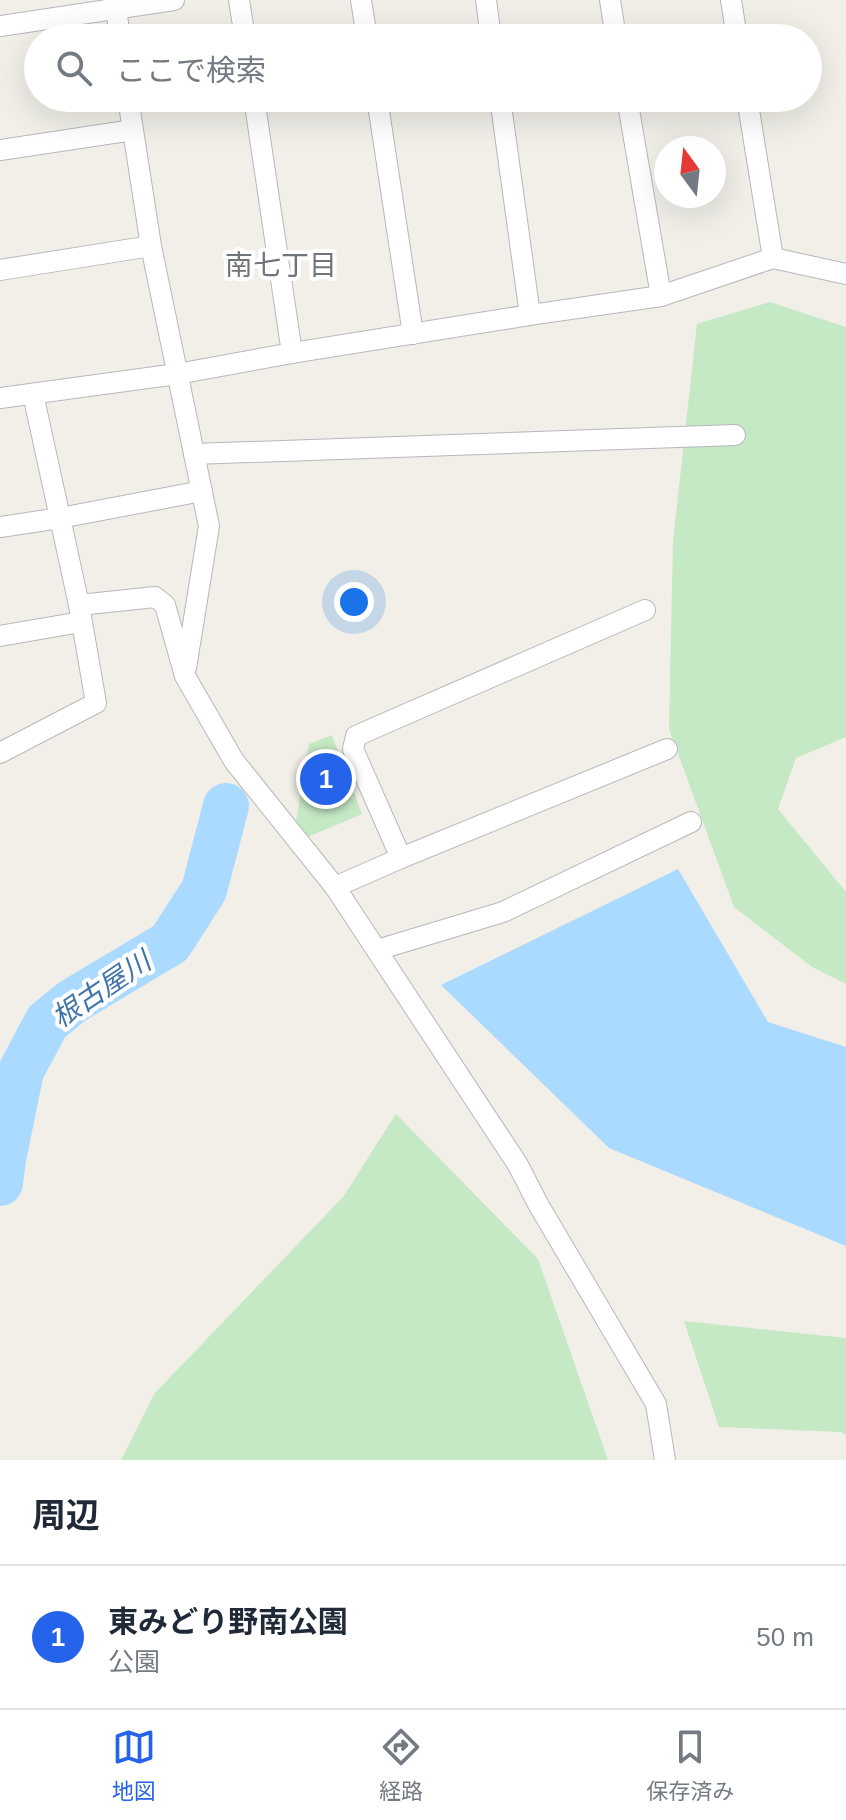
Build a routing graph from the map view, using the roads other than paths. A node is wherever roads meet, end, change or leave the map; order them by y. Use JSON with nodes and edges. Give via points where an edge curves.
{"nodes":[{"id":1,"x":174,"y":0,"type":"edge"},
{"id":2,"x":239,"y":0,"type":"edge"},
{"id":3,"x":361,"y":0,"type":"edge"},
{"id":4,"x":486,"y":0,"type":"edge"},
{"id":5,"x":610,"y":0,"type":"edge"},
{"id":6,"x":731,"y":0,"type":"edge"},
{"id":7,"x":116,"y":4,"type":"edge"},
{"id":8,"x":118,"y":24,"type":"edge"},
{"id":9,"x":243,"y":24,"type":"edge"},
{"id":10,"x":365,"y":24,"type":"edge"},
{"id":11,"x":489,"y":24,"type":"edge"},
{"id":12,"x":614,"y":24,"type":"edge"},
{"id":13,"x":735,"y":24,"type":"edge"},
{"id":14,"x":0,"y":26,"type":"edge"},
{"id":15,"x":130,"y":112,"type":"edge"},
{"id":16,"x":256,"y":112,"type":"edge"},
{"id":17,"x":379,"y":112,"type":"edge"},
{"id":18,"x":502,"y":112,"type":"edge"},
{"id":19,"x":629,"y":112,"type":"edge"},
{"id":20,"x":749,"y":112,"type":"edge"},
{"id":21,"x":133,"y":130,"type":"junction"},
{"id":22,"x":0,"y":150,"type":"edge"},
{"id":23,"x":151,"y":246,"type":"junction"},
{"id":24,"x":773,"y":258,"type":"junction"},
{"id":25,"x":0,"y":270,"type":"edge"},
{"id":26,"x":846,"y":274,"type":"edge"},
{"id":27,"x":661,"y":296,"type":"junction"},
{"id":28,"x":530,"y":315,"type":"junction"},
{"id":29,"x":413,"y":334,"type":"junction"},
{"id":30,"x":292,"y":353,"type":"junction"},
{"id":31,"x":177,"y":374,"type":"junction"},
{"id":32,"x":33,"y":394,"type":"junction"},
{"id":33,"x":0,"y":398,"type":"edge"},
{"id":34,"x":735,"y":435,"type":"dead end"},
{"id":35,"x":194,"y":454,"type":"junction"},
{"id":36,"x":202,"y":491,"type":"junction"},
{"id":37,"x":60,"y":518,"type":"junction"},
{"id":38,"x":0,"y":527,"type":"edge"},
{"id":39,"x":645,"y":610,"type":"dead end"},
{"id":40,"x":80,"y":614,"type":"junction"},
{"id":41,"x":0,"y":636,"type":"edge"},
{"id":42,"x":185,"y":676,"type":"junction"},
{"id":43,"x":667,"y":749,"type":"dead end"},
{"id":44,"x":0,"y":753,"type":"edge"},
{"id":45,"x":691,"y":822,"type":"dead end"},
{"id":46,"x":401,"y":858,"type":"junction"},
{"id":47,"x":335,"y":887,"type":"junction"},
{"id":48,"x":377,"y":950,"type":"junction"},
{"id":49,"x":665,"y":1460,"type":"edge"}],
"edges":[{"from":1,"to":7,"type":"street"},
{"from":2,"to":9,"type":"street"},
{"from":3,"to":10,"type":"street"},
{"from":4,"to":11,"type":"street"},
{"from":5,"to":12,"type":"street"},
{"from":6,"to":13,"type":"street"},
{"from":7,"to":8,"type":"street"},
{"from":7,"to":14,"type":"street"},
{"from":15,"to":21,"type":"street"},
{"from":16,"to":30,"type":"street"},
{"from":17,"to":29,"type":"street"},
{"from":18,"to":28,"type":"street"},
{"from":19,"to":27,"type":"street"},
{"from":20,"to":24,"type":"street"},
{"from":21,"to":22,"type":"street"},
{"from":21,"to":23,"type":"street"},
{"from":23,"to":25,"type":"street"},
{"from":23,"to":31,"type":"street"},
{"from":24,"to":26,"type":"street"},
{"from":24,"to":27,"type":"street"},
{"from":27,"to":28,"type":"street"},
{"from":28,"to":29,"type":"street"},
{"from":29,"to":30,"type":"street"},
{"from":30,"to":31,"type":"street"},
{"from":31,"to":32,"type":"street"},
{"from":31,"to":35,"type":"street"},
{"from":32,"to":33,"type":"street"},
{"from":32,"to":37,"type":"street"},
{"from":34,"to":35,"type":"street"},
{"from":35,"to":36,"type":"street"},
{"from":36,"to":37,"type":"street"},
{"from":36,"to":42,"type":"street","via":[[209,526]]},
{"from":37,"to":38,"type":"street"},
{"from":37,"to":40,"type":"street"},
{"from":39,"to":46,"type":"street","via":[[356,736],[353,749]]},
{"from":40,"to":41,"type":"street"},
{"from":40,"to":42,"type":"street","via":[[155,597],[165,605]]},
{"from":40,"to":44,"type":"street","via":[[96,703]]},
{"from":42,"to":47,"type":"street","via":[[234,761]]},
{"from":43,"to":46,"type":"street"},
{"from":45,"to":48,"type":"street","via":[[503,912]]},
{"from":46,"to":47,"type":"street"},
{"from":47,"to":48,"type":"street"},
{"from":48,"to":49,"type":"street","via":[[518,1165],[656,1404]]}]}
